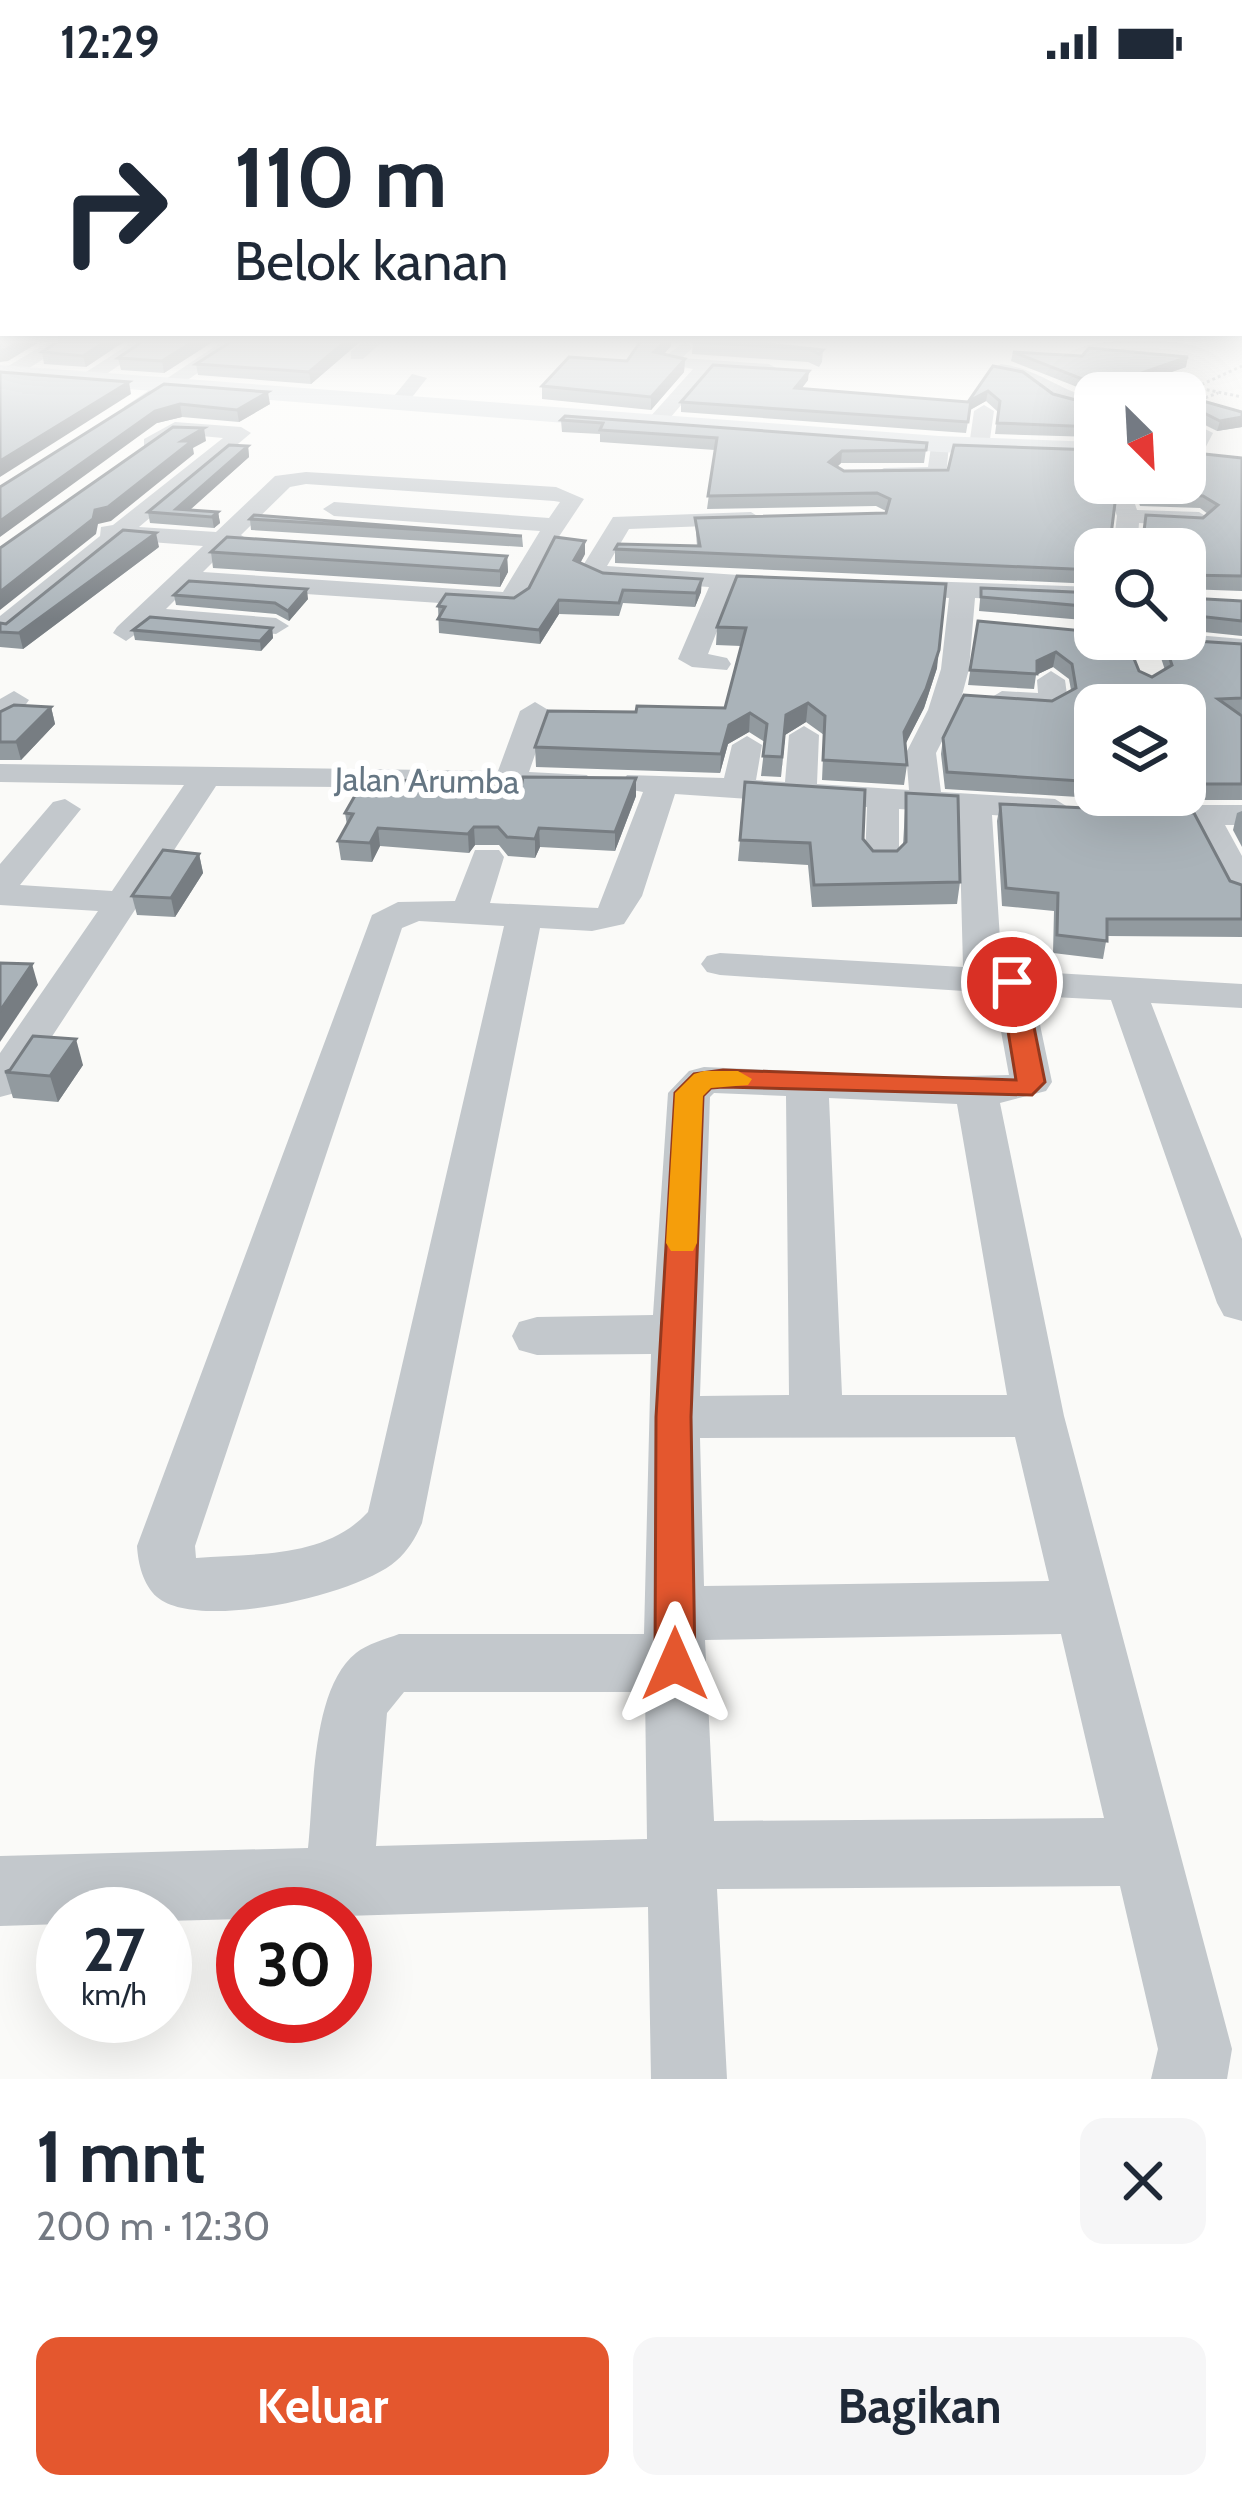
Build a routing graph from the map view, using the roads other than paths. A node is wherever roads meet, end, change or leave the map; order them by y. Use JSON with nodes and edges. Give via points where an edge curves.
{"nodes":[{"id":1,"x":163,"y":434,"type":"edge"},
{"id":2,"x":240,"y":434,"type":"edge"},
{"id":3,"x":818,"y":434,"type":"edge"},
{"id":4,"x":981,"y":434,"type":"edge"},
{"id":5,"x":939,"y":444,"type":"junction"},
{"id":6,"x":980,"y":446,"type":"junction"},
{"id":7,"x":1074,"y":449,"type":"edge"},
{"id":8,"x":1206,"y":456,"type":"edge"},
{"id":9,"x":130,"y":458,"type":"edge"},
{"id":10,"x":1226,"y":458,"type":"edge"},
{"id":11,"x":861,"y":473,"type":"edge"},
{"id":12,"x":1124,"y":504,"type":"edge"},
{"id":13,"x":282,"y":505,"type":"junction"},
{"id":14,"x":1128,"y":516,"type":"junction"},
{"id":15,"x":777,"y":518,"type":"edge"},
{"id":16,"x":691,"y":520,"type":"junction"},
{"id":17,"x":1200,"y":520,"type":"edge"},
{"id":18,"x":554,"y":525,"type":"junction"},
{"id":19,"x":1127,"y":528,"type":"edge"},
{"id":20,"x":78,"y":530,"type":"edge"},
{"id":21,"x":121,"y":533,"type":"junction"},
{"id":22,"x":221,"y":539,"type":"junction"},
{"id":23,"x":269,"y":543,"type":"edge"},
{"id":24,"x":185,"y":578,"type":"junction"},
{"id":25,"x":683,"y":580,"type":"junction"},
{"id":26,"x":724,"y":581,"type":"junction"},
{"id":27,"x":806,"y":585,"type":"edge"},
{"id":28,"x":873,"y":587,"type":"edge"},
{"id":29,"x":963,"y":590,"type":"junction"},
{"id":30,"x":1074,"y":597,"type":"edge"},
{"id":31,"x":512,"y":600,"type":"junction"},
{"id":32,"x":148,"y":615,"type":"junction"},
{"id":33,"x":1206,"y":617,"type":"edge"},
{"id":34,"x":277,"y":626,"type":"edge"},
{"id":35,"x":496,"y":628,"type":"edge"},
{"id":36,"x":0,"y":629,"type":"edge"},
{"id":37,"x":126,"y":634,"type":"dead end"},
{"id":38,"x":1229,"y":646,"type":"edge"},
{"id":39,"x":717,"y":664,"type":"dead end"},
{"id":40,"x":1242,"y":670,"type":"edge"},
{"id":41,"x":1051,"y":680,"type":"dead end"},
{"id":42,"x":946,"y":697,"type":"junction"},
{"id":43,"x":535,"y":711,"type":"dead end"},
{"id":44,"x":804,"y":735,"type":"dead end"},
{"id":45,"x":747,"y":745,"type":"dead end"},
{"id":46,"x":208,"y":774,"type":"junction"},
{"id":47,"x":2,"y":776,"type":"edge"},
{"id":48,"x":510,"y":782,"type":"junction"},
{"id":49,"x":662,"y":784,"type":"junction"},
{"id":50,"x":738,"y":788,"type":"junction"},
{"id":51,"x":800,"y":792,"type":"junction"},
{"id":52,"x":883,"y":798,"type":"junction"},
{"id":53,"x":926,"y":800,"type":"junction"},
{"id":54,"x":975,"y":803,"type":"junction"},
{"id":55,"x":65,"y":808,"type":"dead end"},
{"id":56,"x":1242,"y":815,"type":"edge"},
{"id":57,"x":1204,"y":817,"type":"junction"},
{"id":58,"x":487,"y":857,"type":"dead end"},
{"id":59,"x":882,"y":861,"type":"edge"},
{"id":60,"x":1242,"y":888,"type":"edge"},
{"id":61,"x":0,"y":890,"type":"edge"},
{"id":62,"x":122,"y":902,"type":"junction"},
{"id":63,"x":470,"y":913,"type":"junction"},
{"id":64,"x":524,"y":916,"type":"junction"},
{"id":65,"x":720,"y":964,"type":"dead end"},
{"id":66,"x":998,"y":981,"type":"junction"},
{"id":67,"x":1126,"y":988,"type":"junction"},
{"id":68,"x":1242,"y":996,"type":"edge"},
{"id":69,"x":807,"y":1083,"type":"junction"},
{"id":70,"x":0,"y":1084,"type":"edge"},
{"id":71,"x":976,"y":1090,"type":"junction"},
{"id":72,"x":1242,"y":1303,"type":"edge"},
{"id":73,"x":677,"y":1334,"type":"junction"},
{"id":74,"x":537,"y":1336,"type":"dead end"},
{"id":75,"x":816,"y":1414,"type":"junction"},
{"id":76,"x":1037,"y":1416,"type":"junction"},
{"id":77,"x":673,"y":1417,"type":"junction"},
{"id":78,"x":1082,"y":1607,"type":"junction"},
{"id":79,"x":675,"y":1638,"type":"junction"},
{"id":80,"x":1143,"y":1852,"type":"junction"},
{"id":81,"x":683,"y":1863,"type":"junction"},
{"id":82,"x":339,"y":1882,"type":"junction"},
{"id":83,"x":0,"y":1891,"type":"edge"},
{"id":84,"x":689,"y":2079,"type":"edge"},
{"id":85,"x":1189,"y":2079,"type":"edge"}],
"edges":[{"from":1,"to":9,"type":"street"},
{"from":2,"to":21,"type":"street"},
{"from":3,"to":5,"type":"main road"},
{"from":4,"to":6,"type":"street"},
{"from":5,"to":6,"type":"main road"},
{"from":5,"to":11,"type":"street","via":[[938,473]]},
{"from":6,"to":7,"type":"main road"},
{"from":8,"to":10,"type":"main road"},
{"from":12,"to":14,"type":"street"},
{"from":13,"to":18,"type":"street"},
{"from":13,"to":18,"type":"street","via":[[277,484],[306,478],[573,499]]},
{"from":13,"to":22,"type":"street"},
{"from":14,"to":17,"type":"street"},
{"from":14,"to":19,"type":"street"},
{"from":15,"to":16,"type":"street"},
{"from":16,"to":25,"type":"street"},
{"from":16,"to":25,"type":"street","via":[[619,523],[591,572],[634,589]]},
{"from":18,"to":31,"type":"street","via":[[518,561]]},
{"from":20,"to":21,"type":"street"},
{"from":21,"to":22,"type":"street"},
{"from":21,"to":36,"type":"street"},
{"from":22,"to":23,"type":"street"},
{"from":22,"to":24,"type":"street"},
{"from":24,"to":31,"type":"street"},
{"from":24,"to":32,"type":"street"},
{"from":25,"to":26,"type":"street"},
{"from":26,"to":27,"type":"street"},
{"from":26,"to":39,"type":"street","via":[[692,659]]},
{"from":28,"to":29,"type":"street"},
{"from":29,"to":30,"type":"street"},
{"from":29,"to":42,"type":"street","via":[[970,623]]},
{"from":31,"to":35,"type":"street"},
{"from":32,"to":34,"type":"street"},
{"from":32,"to":37,"type":"street"},
{"from":33,"to":38,"type":"street"},
{"from":38,"to":40,"type":"street"},
{"from":41,"to":42,"type":"street","via":[[1051,703]]},
{"from":42,"to":53,"type":"street","via":[[921,753]]},
{"from":43,"to":48,"type":"street"},
{"from":44,"to":51,"type":"street"},
{"from":45,"to":50,"type":"street"},
{"from":46,"to":47,"type":"street","name":"Jalan Arumba"},
{"from":46,"to":48,"type":"street","name":"Jalan Arumba"},
{"from":46,"to":62,"type":"street"},
{"from":48,"to":49,"type":"street","name":"Jalan Arumba"},
{"from":49,"to":50,"type":"street","name":"Jalan Arumba"},
{"from":49,"to":64,"type":"street","via":[[618,911],[592,920]]},
{"from":50,"to":51,"type":"street","name":"Jalan Arumba"},
{"from":51,"to":52,"type":"street","name":"Jalan Arumba"},
{"from":52,"to":53,"type":"street","name":"Jalan Arumba"},
{"from":52,"to":59,"type":"street"},
{"from":53,"to":54,"type":"street","name":"Jalan Arumba"},
{"from":54,"to":57,"type":"street","name":"Jalan Arumba"},
{"from":54,"to":66,"type":"street"},
{"from":55,"to":61,"type":"street"},
{"from":56,"to":57,"type":"street","name":"Jalan Arumba"},
{"from":57,"to":60,"type":"street"},
{"from":58,"to":63,"type":"street"},
{"from":61,"to":62,"type":"street"},
{"from":62,"to":70,"type":"street"},
{"from":63,"to":64,"type":"street"},
{"from":63,"to":64,"type":"street","via":[[411,910],[385,923],[166,1546],[176,1580],[331,1568],[382,1541],[394,1522]]},
{"from":65,"to":66,"type":"street"},
{"from":66,"to":67,"type":"street"},
{"from":66,"to":71,"type":"street","via":[[1031,1082]]},
{"from":67,"to":68,"type":"street"},
{"from":67,"to":72,"type":"street"},
{"from":69,"to":71,"type":"street"},
{"from":69,"to":73,"type":"street","via":[[704,1080],[689,1093]]},
{"from":69,"to":75,"type":"street"},
{"from":71,"to":76,"type":"street"},
{"from":73,"to":74,"type":"street"},
{"from":73,"to":77,"type":"street"},
{"from":75,"to":76,"type":"street"},
{"from":75,"to":77,"type":"street"},
{"from":76,"to":78,"type":"street"},
{"from":77,"to":79,"type":"street"},
{"from":78,"to":79,"type":"street"},
{"from":78,"to":80,"type":"street"},
{"from":79,"to":81,"type":"street"},
{"from":79,"to":82,"type":"street","via":[[399,1664],[378,1673],[356,1703]]},
{"from":80,"to":81,"type":"street"},
{"from":80,"to":85,"type":"street","via":[[1195,2049]]},
{"from":81,"to":82,"type":"street"},
{"from":81,"to":84,"type":"street"},
{"from":82,"to":83,"type":"street"}]}
